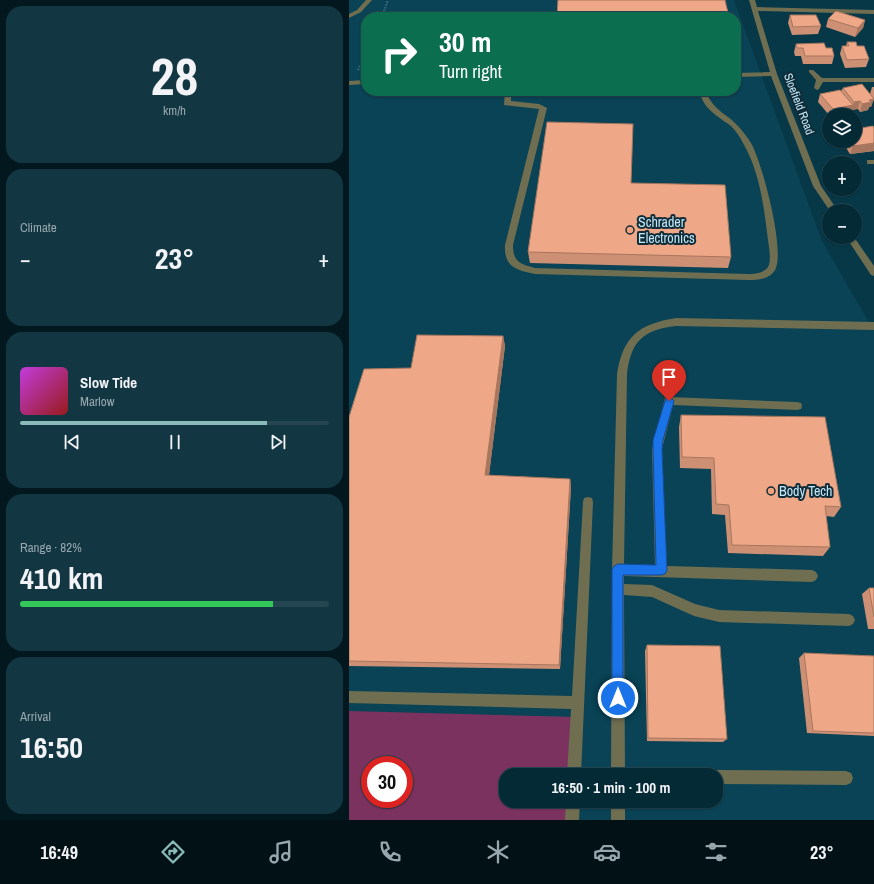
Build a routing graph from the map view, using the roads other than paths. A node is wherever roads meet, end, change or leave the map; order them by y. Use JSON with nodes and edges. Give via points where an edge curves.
{"nodes":[{"id":1,"x":369,"y":0,"type":"edge"},
{"id":2,"x":752,"y":0,"type":"edge"},
{"id":3,"x":755,"y":9,"type":"junction"},
{"id":4,"x":874,"y":12,"type":"edge"},
{"id":5,"x":349,"y":16,"type":"edge"},
{"id":6,"x":811,"y":71,"type":"dead end"},
{"id":7,"x":774,"y":74,"type":"junction"},
{"id":8,"x":741,"y":75,"type":"edge"},
{"id":9,"x":820,"y":80,"type":"junction"},
{"id":10,"x":874,"y":80,"type":"edge"},
{"id":11,"x":361,"y":82,"type":"edge"},
{"id":12,"x":349,"y":83,"type":"edge"},
{"id":13,"x":817,"y":88,"type":"dead end"},
{"id":14,"x":507,"y":96,"type":"edge"},
{"id":15,"x":705,"y":96,"type":"edge"},
{"id":16,"x":829,"y":204,"type":"edge"},
{"id":17,"x":855,"y":244,"type":"edge"},
{"id":18,"x":874,"y":273,"type":"edge"},
{"id":19,"x":874,"y":326,"type":"edge"},
{"id":20,"x":797,"y":406,"type":"dead end"},
{"id":21,"x":588,"y":502,"type":"dead end"},
{"id":22,"x":618,"y":570,"type":"junction"},
{"id":23,"x":661,"y":570,"type":"junction"},
{"id":24,"x":812,"y":576,"type":"dead end"},
{"id":25,"x":618,"y":589,"type":"junction"},
{"id":26,"x":849,"y":620,"type":"dead end"},
{"id":27,"x":349,"y":698,"type":"edge"},
{"id":28,"x":577,"y":703,"type":"junction"},
{"id":29,"x":574,"y":768,"type":"edge"},
{"id":30,"x":618,"y":768,"type":"edge"},
{"id":31,"x":723,"y":777,"type":"edge"},
{"id":32,"x":846,"y":778,"type":"dead end"},
{"id":33,"x":573,"y":808,"type":"edge"},
{"id":34,"x":617,"y":808,"type":"edge"},
{"id":35,"x":572,"y":820,"type":"edge"},
{"id":36,"x":617,"y":820,"type":"edge"}],
"edges":[{"from":1,"to":5,"type":"street","via":[[359,11]]},
{"from":2,"to":3,"type":"street","name":"Sloefield Road"},
{"from":3,"to":4,"type":"street"},
{"from":3,"to":7,"type":"street","name":"Sloefield Road"},
{"from":6,"to":9,"type":"street"},
{"from":7,"to":8,"type":"street"},
{"from":7,"to":16,"type":"street","name":"Sloefield Road","via":[[817,186]]},
{"from":9,"to":10,"type":"street"},
{"from":9,"to":13,"type":"street"},
{"from":11,"to":12,"type":"street"},
{"from":14,"to":15,"type":"street","via":[[507,104],[543,108],[509,245],[508,253],[515,265],[535,271],[749,277],[763,275],[772,269],[774,260],[766,195],[757,166],[741,132],[711,108]]},
{"from":17,"to":18,"type":"street"},
{"from":19,"to":22,"type":"street","via":[[676,322],[654,326],[636,336],[625,354],[622,374]]},
{"from":20,"to":23,"type":"street","via":[[669,401],[657,449]]},
{"from":21,"to":28,"type":"street"},
{"from":22,"to":23,"type":"street"},
{"from":22,"to":25,"type":"street"},
{"from":23,"to":24,"type":"street"},
{"from":25,"to":26,"type":"street","via":[[652,591],[694,610],[719,616]]},
{"from":25,"to":30,"type":"street"},
{"from":27,"to":28,"type":"street"},
{"from":28,"to":29,"type":"street"},
{"from":31,"to":32,"type":"street"},
{"from":33,"to":35,"type":"street"},
{"from":34,"to":36,"type":"street"}]}
